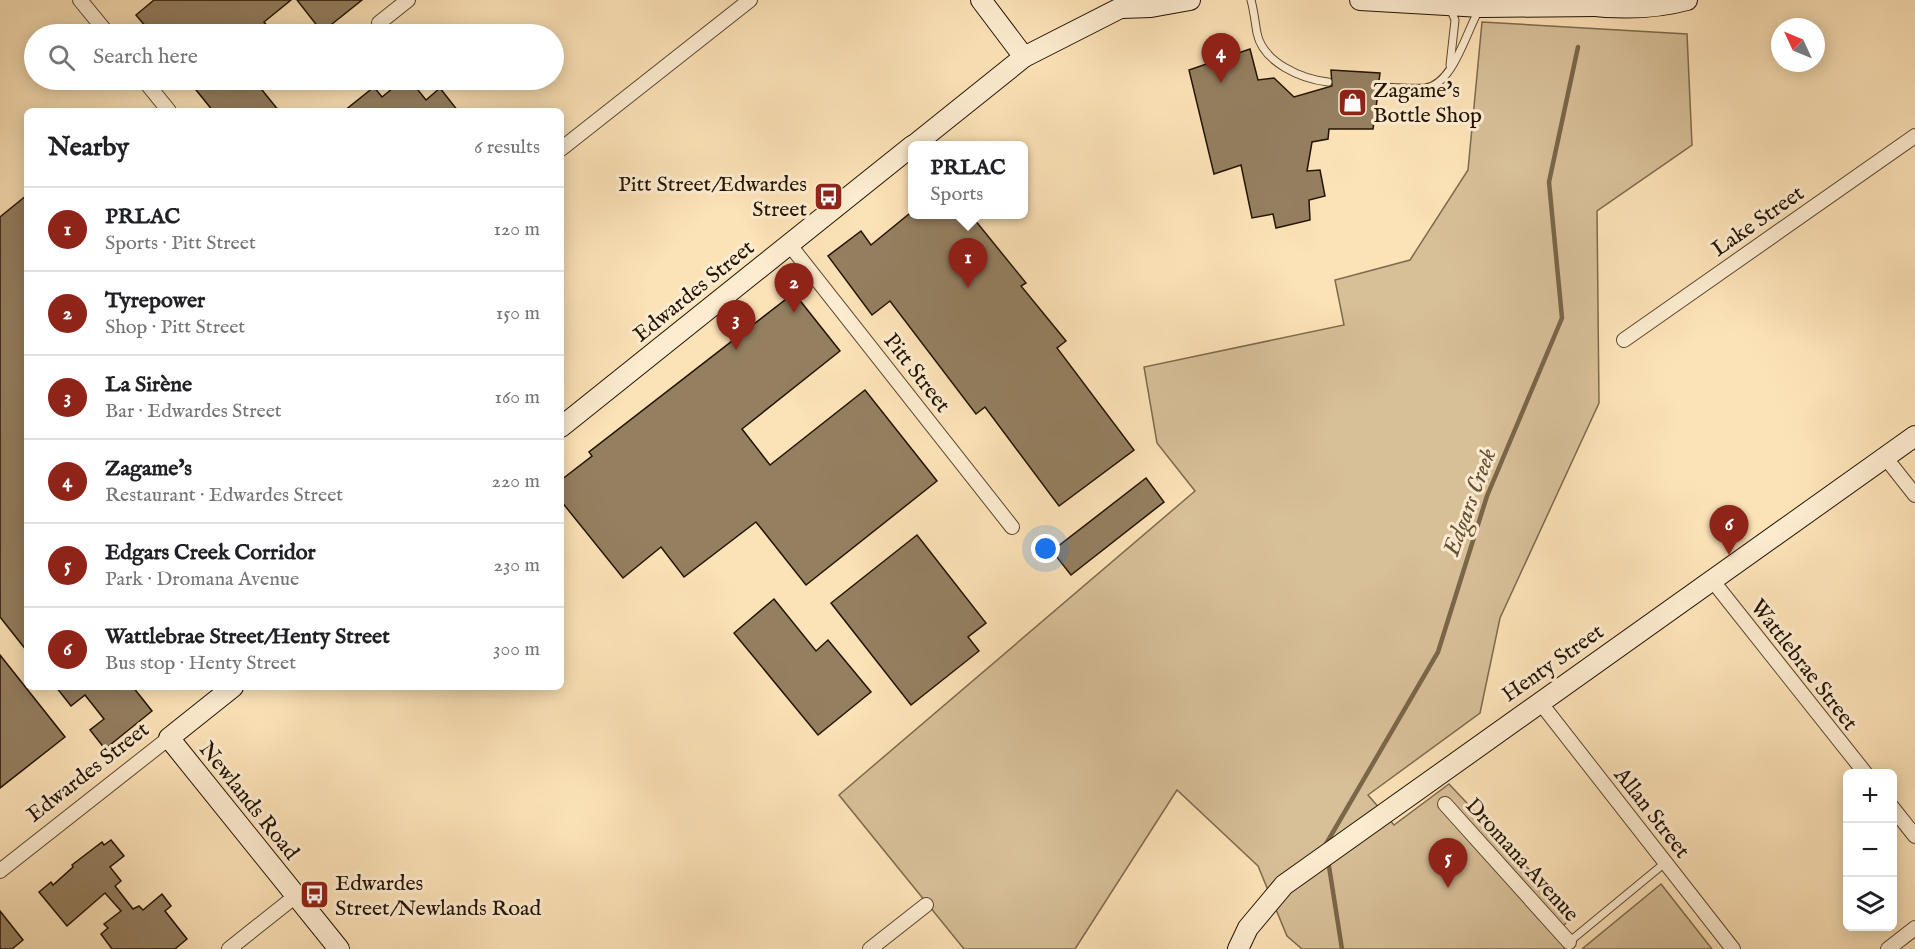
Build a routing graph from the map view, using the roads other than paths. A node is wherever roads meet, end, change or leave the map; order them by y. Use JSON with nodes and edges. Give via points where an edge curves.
{"nodes":[{"id":1,"x":80,"y":0,"type":"edge"},
{"id":2,"x":408,"y":0,"type":"edge"},
{"id":3,"x":750,"y":0,"type":"edge"},
{"id":4,"x":981,"y":0,"type":"edge"},
{"id":5,"x":1190,"y":0,"type":"edge"},
{"id":6,"x":1251,"y":0,"type":"edge"},
{"id":7,"x":1360,"y":0,"type":"edge"},
{"id":8,"x":1551,"y":0,"type":"edge"},
{"id":9,"x":1686,"y":0,"type":"edge"},
{"id":10,"x":1449,"y":2,"type":"edge"},
{"id":11,"x":1128,"y":4,"type":"edge"},
{"id":12,"x":1477,"y":4,"type":"edge"},
{"id":13,"x":1596,"y":6,"type":"junction"},
{"id":14,"x":379,"y":23,"type":"dead end"},
{"id":15,"x":100,"y":24,"type":"edge"},
{"id":16,"x":1024,"y":57,"type":"junction"},
{"id":17,"x":1448,"y":73,"type":"junction"},
{"id":18,"x":1328,"y":82,"type":"dead end"},
{"id":19,"x":1378,"y":87,"type":"dead end"},
{"id":20,"x":152,"y":90,"type":"edge"},
{"id":21,"x":167,"y":108,"type":"edge"},
{"id":22,"x":1915,"y":136,"type":"edge"},
{"id":23,"x":919,"y":141,"type":"edge"},
{"id":24,"x":564,"y":147,"type":"edge"},
{"id":25,"x":908,"y":150,"type":"edge"},
{"id":26,"x":789,"y":244,"type":"junction"},
{"id":27,"x":1624,"y":340,"type":"dead end"},
{"id":28,"x":564,"y":425,"type":"edge"},
{"id":29,"x":1915,"y":436,"type":"edge"},
{"id":30,"x":1885,"y":457,"type":"junction"},
{"id":31,"x":1915,"y":495,"type":"edge"},
{"id":32,"x":1012,"y":527,"type":"dead end"},
{"id":33,"x":1712,"y":580,"type":"junction"},
{"id":34,"x":229,"y":690,"type":"edge"},
{"id":35,"x":1539,"y":701,"type":"junction"},
{"id":36,"x":169,"y":738,"type":"junction"},
{"id":37,"x":1862,"y":769,"type":"edge"},
{"id":38,"x":1445,"y":804,"type":"dead end"},
{"id":39,"x":1897,"y":812,"type":"edge"},
{"id":40,"x":1915,"y":836,"type":"edge"},
{"id":41,"x":1666,"y":862,"type":"junction"},
{"id":42,"x":0,"y":871,"type":"edge"},
{"id":43,"x":297,"y":895,"type":"junction"},
{"id":44,"x":926,"y":904,"type":"dead end"},
{"id":45,"x":1915,"y":928,"type":"edge"},
{"id":46,"x":1569,"y":942,"type":"joint"},
{"id":47,"x":229,"y":949,"type":"edge"},
{"id":48,"x":339,"y":949,"type":"edge"},
{"id":49,"x":870,"y":949,"type":"edge"},
{"id":50,"x":1238,"y":949,"type":"edge"},
{"id":51,"x":1733,"y":949,"type":"edge"},
{"id":52,"x":1888,"y":949,"type":"edge"}],
"edges":[{"from":1,"to":15,"type":"street"},
{"from":2,"to":14,"type":"street"},
{"from":3,"to":24,"type":"street"},
{"from":4,"to":16,"type":"street"},
{"from":5,"to":11,"type":"street","name":"Edwardes Street","via":[[1151,7]]},
{"from":6,"to":18,"type":"lane","via":[[1257,34],[1264,48],[1283,67],[1306,79]]},
{"from":7,"to":10,"type":"street"},
{"from":8,"to":13,"type":"street"},
{"from":9,"to":13,"type":"street","via":[[1668,5]]},
{"from":10,"to":12,"type":"street"},
{"from":10,"to":17,"type":"lane","via":[[1455,20]]},
{"from":11,"to":16,"type":"street","name":"Edwardes Street"},
{"from":12,"to":13,"type":"street"},
{"from":12,"to":17,"type":"lane"},
{"from":16,"to":23,"type":"street","name":"Edwardes Street"},
{"from":17,"to":19,"type":"lane","via":[[1426,88]]},
{"from":20,"to":21,"type":"street"},
{"from":22,"to":27,"type":"street","name":"Lake Street"},
{"from":25,"to":26,"type":"street","name":"Edwardes Street"},
{"from":26,"to":28,"type":"street","name":"Edwardes Street"},
{"from":26,"to":32,"type":"street","name":"Pitt Street"},
{"from":29,"to":30,"type":"street","name":"Henty Street"},
{"from":30,"to":31,"type":"street"},
{"from":30,"to":33,"type":"street","name":"Henty Street"},
{"from":33,"to":35,"type":"street","name":"Henty Street"},
{"from":33,"to":37,"type":"street","name":"Wattlebrae Street"},
{"from":34,"to":36,"type":"street","name":"Edwardes Street"},
{"from":35,"to":41,"type":"street","name":"Allan Street"},
{"from":35,"to":50,"type":"street","name":"Henty Street","via":[[1284,885],[1248,928]]},
{"from":36,"to":42,"type":"street","name":"Edwardes Street"},
{"from":36,"to":43,"type":"street","name":"Newlands Road"},
{"from":38,"to":46,"type":"street","name":"Dromana Avenue"},
{"from":39,"to":40,"type":"street"},
{"from":41,"to":46,"type":"lane"},
{"from":41,"to":51,"type":"street","name":"Allan Street"},
{"from":43,"to":47,"type":"street"},
{"from":43,"to":48,"type":"street","name":"Newlands Road"},
{"from":44,"to":49,"type":"street"},
{"from":45,"to":52,"type":"street"}]}
